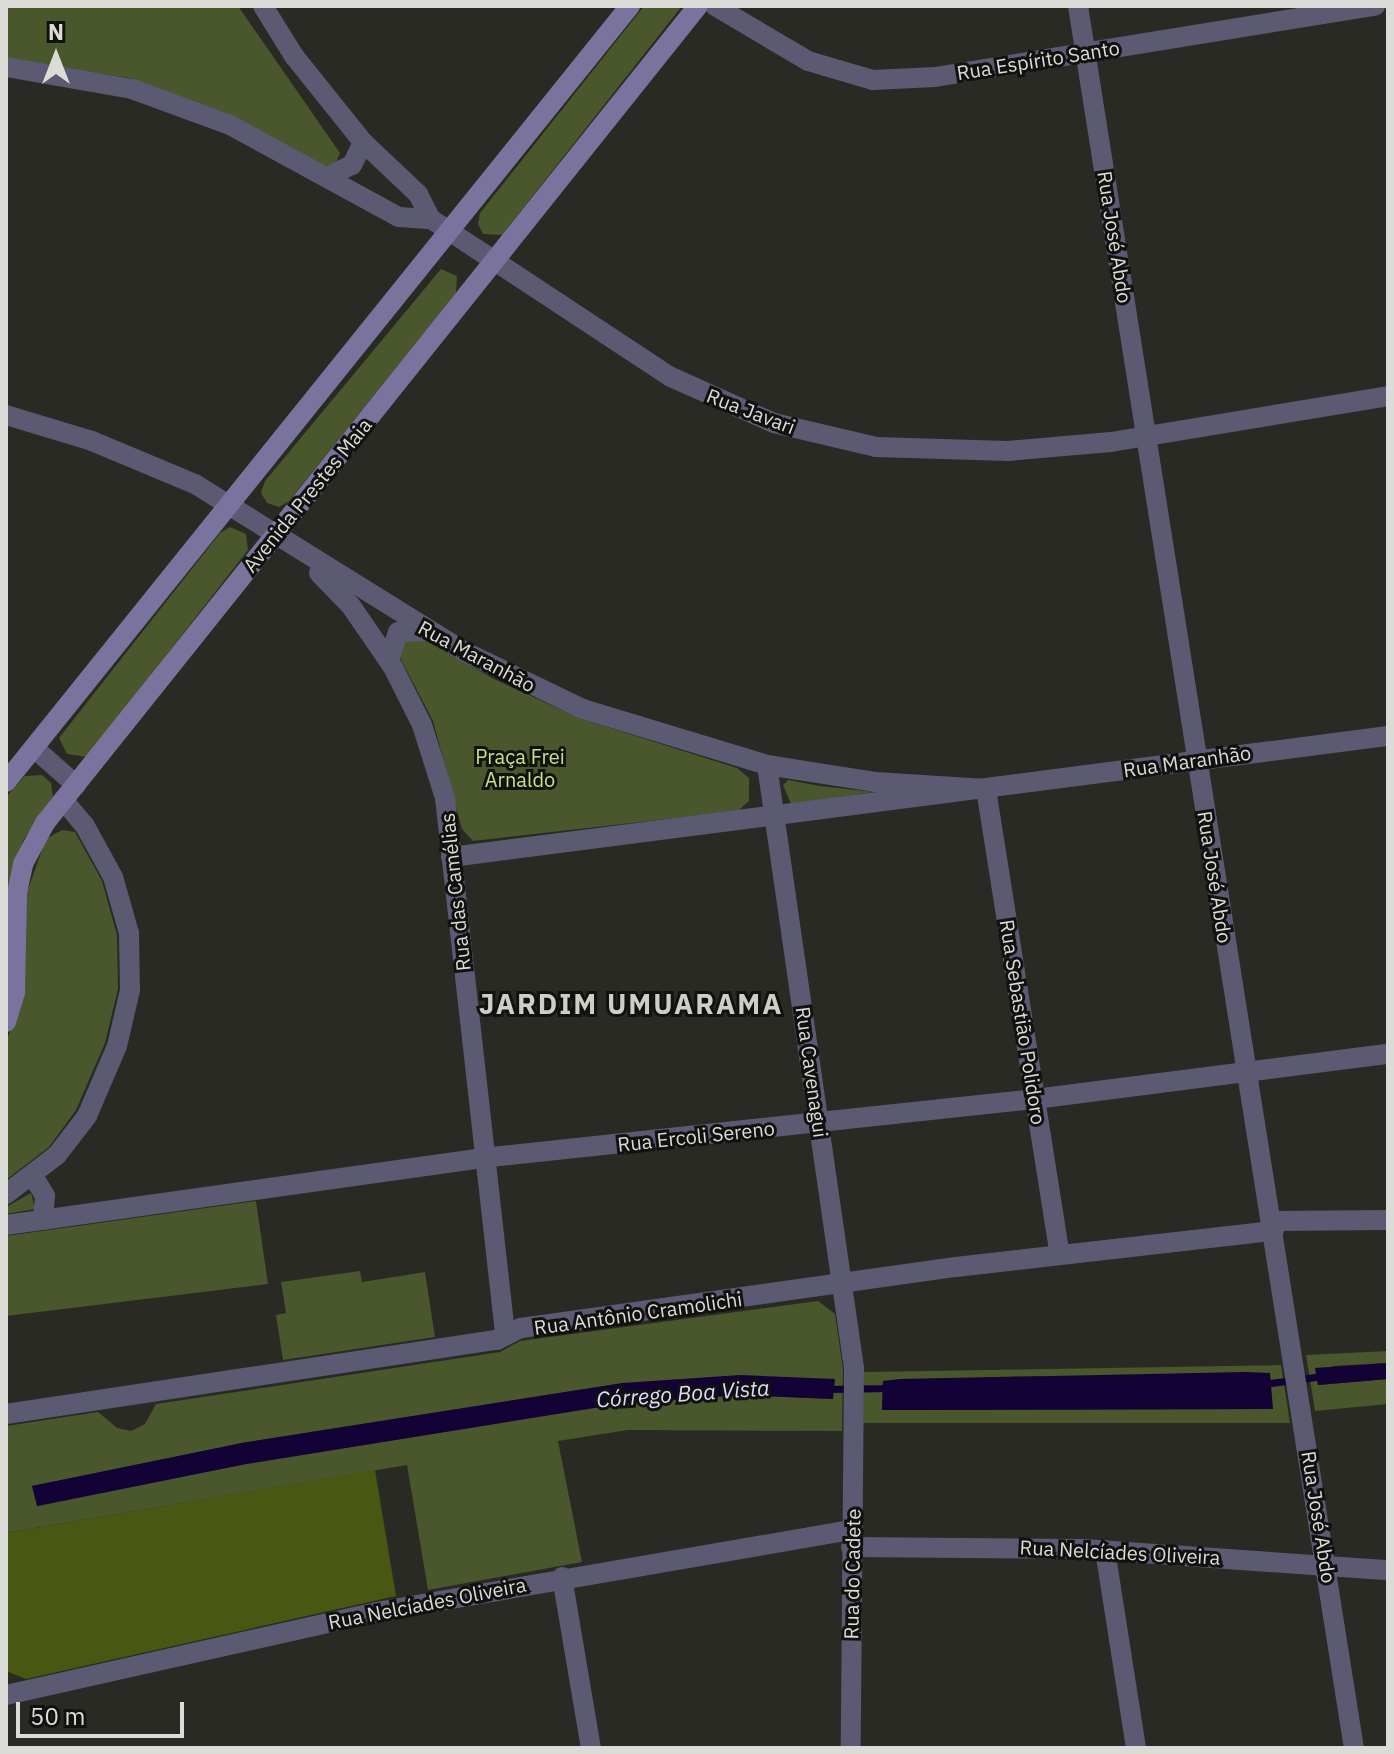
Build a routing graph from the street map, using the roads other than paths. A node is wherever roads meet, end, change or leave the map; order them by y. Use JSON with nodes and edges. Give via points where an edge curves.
{"nodes":[{"id":1,"x":263,"y":6,"type":"edge"},
{"id":2,"x":630,"y":6,"type":"edge"},
{"id":3,"x":698,"y":6,"type":"edge"},
{"id":4,"x":715,"y":6,"type":"edge"},
{"id":5,"x":1078,"y":6,"type":"edge"},
{"id":6,"x":1375,"y":6,"type":"edge"},
{"id":7,"x":1085,"y":52,"type":"junction"},
{"id":8,"x":6,"y":67,"type":"edge"},
{"id":9,"x":363,"y":142,"type":"junction"},
{"id":10,"x":329,"y":176,"type":"junction"},
{"id":11,"x":431,"y":219,"type":"junction"},
{"id":12,"x":450,"y":233,"type":"junction"},
{"id":13,"x":494,"y":264,"type":"junction"},
{"id":14,"x":1388,"y":396,"type":"edge"},
{"id":15,"x":6,"y":415,"type":"edge"},
{"id":16,"x":1146,"y":435,"type":"junction"},
{"id":17,"x":231,"y":505,"type":"junction"},
{"id":18,"x":282,"y":540,"type":"junction"},
{"id":19,"x":431,"y":632,"type":"junction"},
{"id":20,"x":389,"y":660,"type":"junction"},
{"id":21,"x":1388,"y":736,"type":"edge"},
{"id":22,"x":34,"y":748,"type":"junction"},
{"id":23,"x":1196,"y":758,"type":"junction"},
{"id":24,"x":13,"y":761,"type":"edge"},
{"id":25,"x":767,"y":765,"type":"junction"},
{"id":26,"x":6,"y":782,"type":"edge"},
{"id":27,"x":986,"y":789,"type":"junction"},
{"id":28,"x":70,"y":793,"type":"junction"},
{"id":29,"x":775,"y":817,"type":"junction"},
{"id":30,"x":451,"y":857,"type":"junction"},
{"id":31,"x":6,"y":926,"type":"edge"},
{"id":32,"x":14,"y":950,"type":"junction"},
{"id":33,"x":6,"y":1022,"type":"edge"},
{"id":34,"x":1388,"y":1054,"type":"edge"},
{"id":35,"x":1248,"y":1073,"type":"junction"},
{"id":36,"x":1035,"y":1099,"type":"junction"},
{"id":37,"x":819,"y":1123,"type":"junction"},
{"id":38,"x":482,"y":1158,"type":"junction"},
{"id":39,"x":33,"y":1176,"type":"junction"},
{"id":40,"x":6,"y":1194,"type":"edge"},
{"id":41,"x":43,"y":1220,"type":"junction"},
{"id":42,"x":1388,"y":1220,"type":"edge"},
{"id":43,"x":6,"y":1225,"type":"edge"},
{"id":44,"x":1274,"y":1226,"type":"junction"},
{"id":45,"x":1060,"y":1254,"type":"junction"},
{"id":46,"x":843,"y":1284,"type":"junction"},
{"id":47,"x":505,"y":1333,"type":"junction"},
{"id":48,"x":853,"y":1390,"type":"joint"},
{"id":49,"x":6,"y":1414,"type":"edge"},
{"id":50,"x":851,"y":1538,"type":"junction"},
{"id":51,"x":1105,"y":1550,"type":"junction"},
{"id":52,"x":1326,"y":1566,"type":"junction"},
{"id":53,"x":1388,"y":1570,"type":"edge"},
{"id":54,"x":562,"y":1577,"type":"junction"},
{"id":55,"x":6,"y":1695,"type":"edge"},
{"id":56,"x":591,"y":1748,"type":"edge"},
{"id":57,"x":851,"y":1748,"type":"edge"},
{"id":58,"x":1136,"y":1748,"type":"edge"},
{"id":59,"x":1354,"y":1748,"type":"edge"}],
"edges":[{"from":1,"to":9,"type":"street","name":"Rua Javari","via":[[294,56]]},
{"from":2,"to":12,"type":"street"},
{"from":3,"to":13,"type":"street","name":"Avenida Prestes Maia"},
{"from":4,"to":7,"type":"street","name":"Rua Espírito Santo","via":[[808,61],[873,80],[935,77]]},
{"from":5,"to":7,"type":"street","name":"Rua José Abdo"},
{"from":6,"to":7,"type":"street","name":"Rua Espírito Santo"},
{"from":7,"to":16,"type":"street","name":"Rua José Abdo"},
{"from":8,"to":10,"type":"street","via":[[132,89],[230,125]]},
{"from":9,"to":10,"type":"street","via":[[352,165]]},
{"from":9,"to":11,"type":"street","name":"Rua Javari","via":[[418,194]]},
{"from":10,"to":11,"type":"street","via":[[399,217]]},
{"from":11,"to":12,"type":"street","name":"Rua Javari"},
{"from":12,"to":13,"type":"street","name":"Rua Javari"},
{"from":12,"to":17,"type":"street"},
{"from":13,"to":16,"type":"street","name":"Rua Javari","via":[[683,383],[807,433],[876,447],[964,452],[1060,448]]},
{"from":13,"to":18,"type":"street","name":"Avenida Prestes Maia"},
{"from":14,"to":16,"type":"street","name":"Rua Javari"},
{"from":15,"to":17,"type":"street","name":"Rua Maranhão","via":[[127,454]]},
{"from":16,"to":23,"type":"street","name":"Rua José Abdo"},
{"from":17,"to":18,"type":"street","name":"Rua Maranhão"},
{"from":17,"to":22,"type":"street"},
{"from":18,"to":19,"type":"street","name":"Rua Maranhão"},
{"from":18,"to":20,"type":"street","name":"Rua das Camélias","via":[[351,606]]},
{"from":18,"to":28,"type":"street","name":"Avenida Prestes Maia"},
{"from":19,"to":20,"type":"street","via":[[398,632]]},
{"from":19,"to":25,"type":"street","name":"Rua Maranhão","via":[[583,709]]},
{"from":20,"to":30,"type":"street","name":"Rua das Camélias","via":[[433,756],[445,798]]},
{"from":21,"to":23,"type":"street","name":"Rua Maranhão"},
{"from":22,"to":24,"type":"street"},
{"from":22,"to":28,"type":"street"},
{"from":23,"to":27,"type":"street","name":"Rua Maranhão"},
{"from":23,"to":35,"type":"street","name":"Rua José Abdo"},
{"from":24,"to":26,"type":"street"},
{"from":25,"to":27,"type":"street","name":"Rua Maranhão","via":[[875,782]]},
{"from":25,"to":29,"type":"street","name":"Rua Cavenagui"},
{"from":27,"to":29,"type":"street","name":"Rua Maranhão"},
{"from":27,"to":36,"type":"street","name":"Rua Sebastião Polidoro"},
{"from":28,"to":32,"type":"street","name":"Avenida Prestes Maia","via":[[23,864]]},
{"from":28,"to":39,"type":"street","via":[[113,877],[129,933],[130,990],[117,1046],[87,1116]]},
{"from":29,"to":30,"type":"street","name":"Rua Maranhão"},
{"from":29,"to":37,"type":"street","name":"Rua Cavenagui"},
{"from":30,"to":38,"type":"street","name":"Rua das Camélias"},
{"from":31,"to":32,"type":"street"},
{"from":32,"to":33,"type":"street","name":"Avenida Prestes Maia","via":[[15,992]]},
{"from":34,"to":35,"type":"street","name":"Rua Ercoli Sereno"},
{"from":35,"to":36,"type":"street","name":"Rua Ercoli Sereno"},
{"from":35,"to":44,"type":"street","name":"Rua José Abdo"},
{"from":36,"to":37,"type":"street","name":"Rua Ercoli Sereno"},
{"from":36,"to":45,"type":"street","name":"Rua Sebastião Polidoro"},
{"from":37,"to":38,"type":"street","name":"Rua Ercoli Sereno"},
{"from":37,"to":46,"type":"street","name":"Rua Cavenagui"},
{"from":38,"to":41,"type":"street","name":"Rua Ercoli Sereno"},
{"from":38,"to":47,"type":"street","name":"Rua das Camélias"},
{"from":39,"to":40,"type":"street"},
{"from":39,"to":41,"type":"street","via":[[45,1196]]},
{"from":41,"to":43,"type":"street","name":"Rua Ercoli Sereno"},
{"from":42,"to":44,"type":"street","name":"Rua Antônio Cramolichi"},
{"from":44,"to":45,"type":"street","name":"Rua Antônio Cramolichi"},
{"from":44,"to":52,"type":"street","name":"Rua José Abdo"},
{"from":45,"to":46,"type":"street","name":"Rua Antônio Cramolichi"},
{"from":46,"to":47,"type":"street","name":"Rua Antônio Cramolichi"},
{"from":46,"to":48,"type":"street","name":"Rua Cavenagui"},
{"from":47,"to":49,"type":"street","name":"Rua Antônio Cramolichi","via":[[498,1340]]},
{"from":48,"to":50,"type":"street","name":"Rua do Cadete"},
{"from":50,"to":51,"type":"street","name":"Rua Nelcíades Oliveira"},
{"from":50,"to":54,"type":"street","name":"Rua Nelcíades Oliveira"},
{"from":50,"to":57,"type":"street","name":"Rua do Cadete"},
{"from":51,"to":52,"type":"street","name":"Rua Nelcíades Oliveira"},
{"from":51,"to":58,"type":"street"},
{"from":52,"to":53,"type":"street","name":"Rua Nelcíades Oliveira"},
{"from":52,"to":59,"type":"street","name":"Rua José Abdo"},
{"from":54,"to":55,"type":"street","name":"Rua Nelcíades Oliveira","via":[[376,1612]]},
{"from":54,"to":56,"type":"street"}]}
